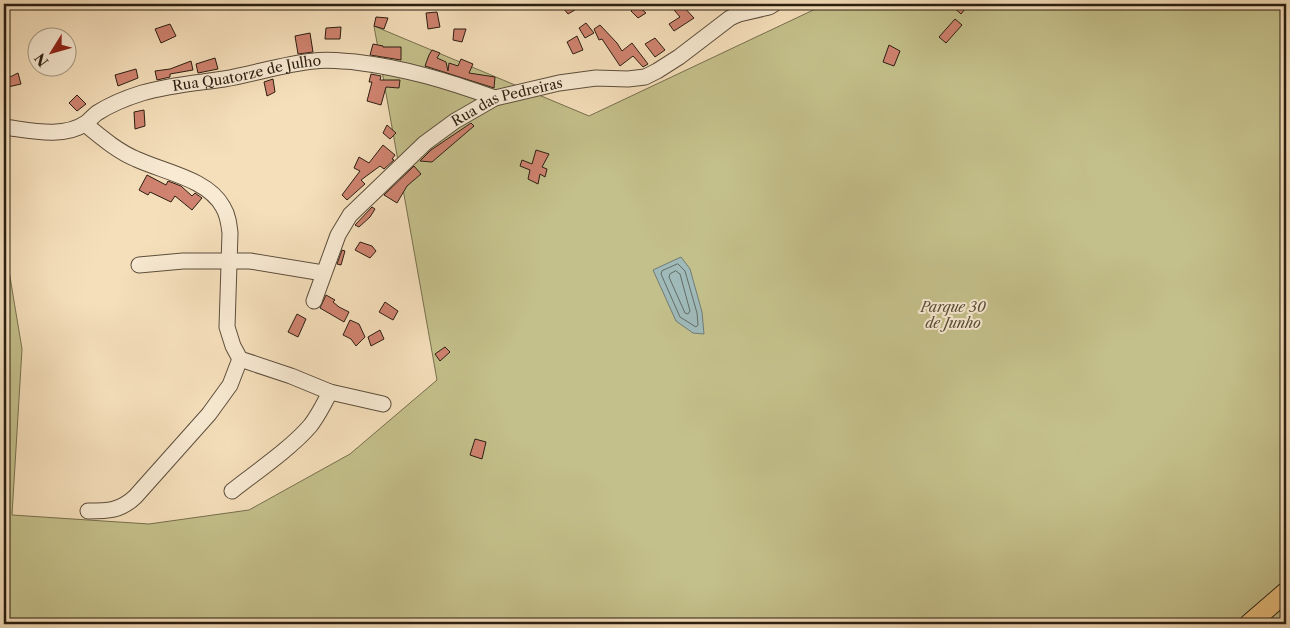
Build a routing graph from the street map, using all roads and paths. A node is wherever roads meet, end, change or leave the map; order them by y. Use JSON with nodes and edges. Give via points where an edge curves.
{"nodes":[{"id":1,"x":774,"y":4,"type":"edge"},
{"id":2,"x":495,"y":98,"type":"junction"},
{"id":3,"x":85,"y":124,"type":"junction"},
{"id":4,"x":4,"y":128,"type":"edge"},
{"id":5,"x":230,"y":261,"type":"junction"},
{"id":6,"x":139,"y":265,"type":"dead end"},
{"id":7,"x":324,"y":273,"type":"junction"},
{"id":8,"x":314,"y":301,"type":"dead end"},
{"id":9,"x":240,"y":359,"type":"junction"},
{"id":10,"x":330,"y":392,"type":"junction"},
{"id":11,"x":383,"y":404,"type":"dead end"},
{"id":12,"x":232,"y":491,"type":"dead end"},
{"id":13,"x":88,"y":512,"type":"dead end"},
{"id":14,"x":1286,"y":592,"type":"edge"},
{"id":15,"x":1249,"y":624,"type":"edge"}],
"edges":[{"from":1,"to":2,"type":"street","name":"Rua das Pedreiras","via":[[730,18],[679,57],[644,77],[559,83]]},
{"from":2,"to":3,"type":"street","name":"Rua Quatorze de Julho","via":[[407,70],[376,64],[315,60],[144,92],[95,114]]},
{"from":2,"to":7,"type":"street","name":"Rua das Pedreiras","via":[[439,132],[357,207],[338,235]]},
{"from":3,"to":4,"type":"street","name":"Rua Quatorze de Julho","via":[[48,132]]},
{"from":3,"to":5,"type":"street","via":[[121,151],[201,185],[216,196],[228,220]]},
{"from":5,"to":6,"type":"street"},
{"from":5,"to":7,"type":"street"},
{"from":5,"to":9,"type":"street","via":[[227,327]]},
{"from":7,"to":8,"type":"street","name":"Rua das Pedreiras"},
{"from":9,"to":10,"type":"street"},
{"from":9,"to":13,"type":"street","via":[[230,385],[209,414],[135,497],[123,507]]},
{"from":10,"to":11,"type":"street"},
{"from":10,"to":12,"type":"street","via":[[308,427]]},
{"from":14,"to":15,"type":"main road"}]}
